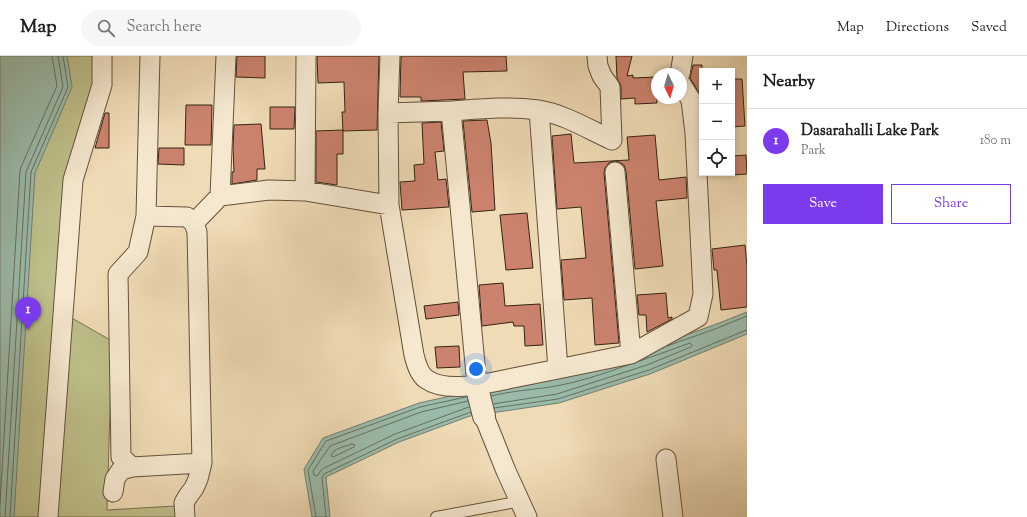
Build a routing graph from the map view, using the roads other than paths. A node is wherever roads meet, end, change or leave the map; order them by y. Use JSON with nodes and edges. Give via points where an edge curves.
{"nodes":[{"id":1,"x":102,"y":56,"type":"edge"},
{"id":2,"x":150,"y":56,"type":"edge"},
{"id":3,"x":226,"y":56,"type":"edge"},
{"id":4,"x":306,"y":56,"type":"edge"},
{"id":5,"x":390,"y":56,"type":"edge"},
{"id":6,"x":597,"y":56,"type":"edge"},
{"id":7,"x":683,"y":56,"type":"edge"},
{"id":8,"x":681,"y":68,"type":"edge"},
{"id":9,"x":687,"y":94,"type":"edge"},
{"id":10,"x":539,"y":110,"type":"junction"},
{"id":11,"x":451,"y":111,"type":"junction"},
{"id":12,"x":388,"y":113,"type":"junction"},
{"id":13,"x":615,"y":172,"type":"dead end"},
{"id":14,"x":305,"y":191,"type":"junction"},
{"id":15,"x":220,"y":196,"type":"junction"},
{"id":16,"x":389,"y":205,"type":"junction"},
{"id":17,"x":146,"y":216,"type":"junction"},
{"id":18,"x":194,"y":223,"type":"junction"},
{"id":19,"x":631,"y":354,"type":"junction"},
{"id":20,"x":558,"y":369,"type":"junction"},
{"id":21,"x":477,"y":389,"type":"junction"},
{"id":22,"x":484,"y":416,"type":"joint"},
{"id":23,"x":666,"y":459,"type":"dead end"},
{"id":24,"x":202,"y":463,"type":"junction"},
{"id":25,"x":132,"y":468,"type":"junction"},
{"id":26,"x":113,"y":492,"type":"dead end"},
{"id":27,"x":524,"y":509,"type":"edge"},
{"id":28,"x":48,"y":517,"type":"edge"},
{"id":29,"x":184,"y":517,"type":"edge"},
{"id":30,"x":436,"y":517,"type":"edge"},
{"id":31,"x":673,"y":517,"type":"edge"}],
"edges":[{"from":1,"to":28,"type":"street","via":[[102,85],[73,180]]},
{"from":2,"to":17,"type":"street"},
{"from":3,"to":15,"type":"street"},
{"from":4,"to":14,"type":"street"},
{"from":5,"to":12,"type":"street"},
{"from":6,"to":10,"type":"street","via":[[602,76],[610,87],[612,140],[562,117]]},
{"from":7,"to":8,"type":"street"},
{"from":9,"to":19,"type":"street","via":[[691,100],[695,134],[703,294],[698,317]]},
{"from":10,"to":11,"type":"street","via":[[511,107]]},
{"from":10,"to":20,"type":"street"},
{"from":11,"to":12,"type":"street"},
{"from":11,"to":21,"type":"street"},
{"from":12,"to":16,"type":"street"},
{"from":13,"to":19,"type":"street"},
{"from":14,"to":15,"type":"street","via":[[270,190]]},
{"from":14,"to":16,"type":"street"},
{"from":15,"to":18,"type":"street"},
{"from":16,"to":21,"type":"street","via":[[418,368],[424,378],[432,383]]},
{"from":17,"to":18,"type":"street","via":[[187,217]]},
{"from":17,"to":25,"type":"street","via":[[138,252],[118,274],[121,457]]},
{"from":18,"to":24,"type":"street","via":[[197,232]]},
{"from":19,"to":20,"type":"street"},
{"from":20,"to":21,"type":"street"},
{"from":21,"to":22,"type":"street"},
{"from":22,"to":27,"type":"street"},
{"from":23,"to":31,"type":"street"},
{"from":24,"to":25,"type":"street"},
{"from":24,"to":29,"type":"street","via":[[194,488],[184,503]]},
{"from":25,"to":26,"type":"street","via":[[121,470],[114,479]]},
{"from":27,"to":30,"type":"lane"}]}
